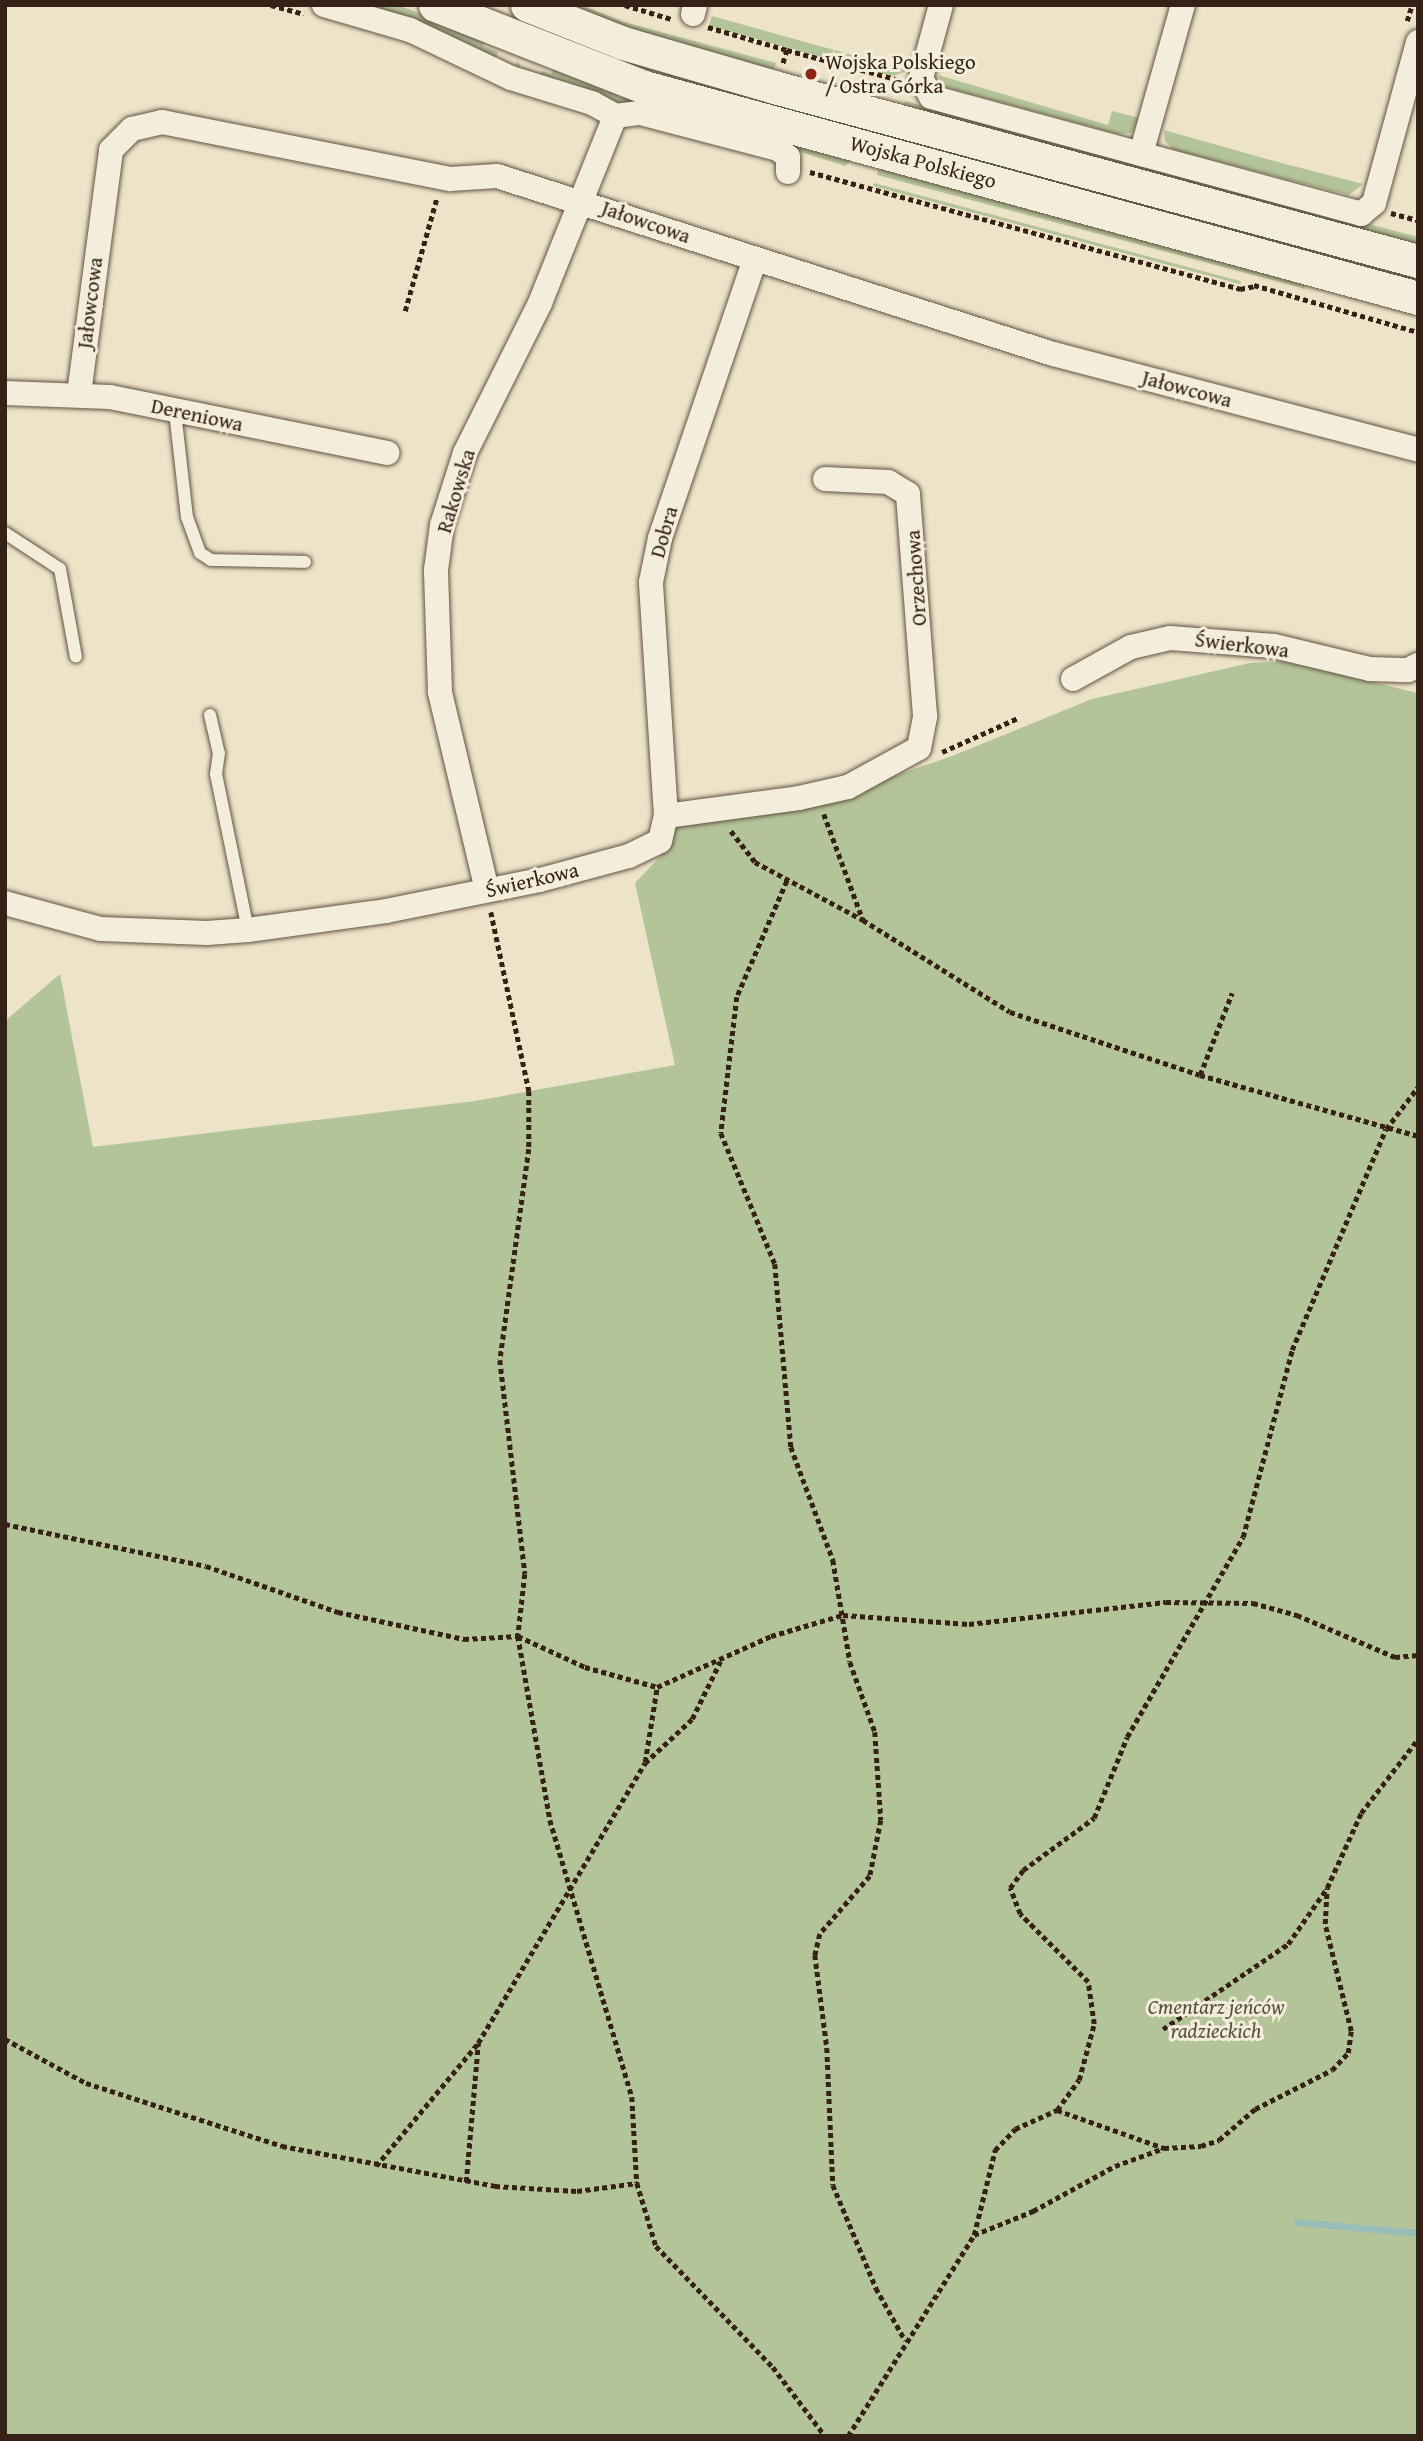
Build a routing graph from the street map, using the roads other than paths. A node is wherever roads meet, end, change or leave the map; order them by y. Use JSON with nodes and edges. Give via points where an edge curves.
{"nodes":[{"id":1,"x":324,"y":5,"type":"edge"},
{"id":2,"x":435,"y":5,"type":"edge"},
{"id":3,"x":527,"y":5,"type":"edge"},
{"id":4,"x":940,"y":5,"type":"edge"},
{"id":5,"x":1183,"y":5,"type":"edge"},
{"id":6,"x":1411,"y":36,"type":"edge"},
{"id":7,"x":615,"y":116,"type":"junction"},
{"id":8,"x":1141,"y":154,"type":"junction"},
{"id":9,"x":788,"y":172,"type":"dead end"},
{"id":10,"x":581,"y":200,"type":"junction"},
{"id":11,"x":755,"y":260,"type":"junction"},
{"id":12,"x":1418,"y":261,"type":"edge"},
{"id":13,"x":1418,"y":298,"type":"edge"},
{"id":14,"x":5,"y":393,"type":"edge"},
{"id":15,"x":79,"y":394,"type":"junction"},
{"id":16,"x":175,"y":412,"type":"junction"},
{"id":17,"x":1418,"y":450,"type":"edge"},
{"id":18,"x":387,"y":453,"type":"dead end"},
{"id":19,"x":825,"y":479,"type":"dead end"},
{"id":20,"x":5,"y":533,"type":"edge"},
{"id":21,"x":304,"y":562,"type":"dead end"},
{"id":22,"x":76,"y":657,"type":"dead end"},
{"id":23,"x":1418,"y":665,"type":"edge"},
{"id":24,"x":1073,"y":679,"type":"dead end"},
{"id":25,"x":210,"y":715,"type":"dead end"},
{"id":26,"x":666,"y":816,"type":"junction"},
{"id":27,"x":487,"y":890,"type":"junction"},
{"id":28,"x":5,"y":903,"type":"edge"},
{"id":29,"x":248,"y":930,"type":"junction"}],
"edges":[{"from":1,"to":7,"type":"street","via":[[410,30],[511,78],[592,103]]},
{"from":2,"to":13,"type":"main road","name":"Wojska Polskiego","via":[[644,87]]},
{"from":3,"to":12,"type":"main road","name":"Wojska Polskiego","via":[[623,43],[774,87]]},
{"from":4,"to":8,"type":"street","via":[[921,78],[914,83],[940,101]]},
{"from":5,"to":8,"type":"street"},
{"from":6,"to":8,"type":"street","via":[[1368,210],[1352,212]]},
{"from":7,"to":9,"type":"street","via":[[640,113],[778,149],[789,157]]},
{"from":7,"to":10,"type":"street","name":"Rakowska"},
{"from":10,"to":11,"type":"street","name":"Jałowcowa"},
{"from":10,"to":15,"type":"street","name":"Jałowcowa","via":[[497,176],[443,178],[183,125],[155,122],[132,129],[115,143],[105,168]]},
{"from":10,"to":27,"type":"street","name":"Rakowska","via":[[540,303],[460,464],[438,553],[436,650],[443,718]]},
{"from":11,"to":17,"type":"street","name":"Jałowcowa","via":[[1053,354]]},
{"from":11,"to":26,"type":"street","name":"Dobra","via":[[660,538],[651,582]]},
{"from":14,"to":15,"type":"street","name":"Dereniowa"},
{"from":15,"to":16,"type":"street","name":"Dereniowa"},
{"from":16,"to":18,"type":"street","name":"Dereniowa"},
{"from":16,"to":21,"type":"lane","via":[[187,517],[200,553],[211,560]]},
{"from":19,"to":26,"type":"street","name":"Orzechowa","via":[[888,482],[908,494],[925,716],[919,748],[862,782],[817,794]]},
{"from":20,"to":22,"type":"lane","via":[[60,569]]},
{"from":23,"to":24,"type":"street","name":"Świerkowa","via":[[1408,670],[1370,669],[1274,646],[1170,638],[1131,647]]},
{"from":25,"to":29,"type":"lane","via":[[219,753],[216,774]]},
{"from":26,"to":27,"type":"street","name":"Świerkowa","via":[[664,835],[652,848]]},
{"from":27,"to":29,"type":"street","name":"Świerkowa","via":[[386,911]]},
{"from":28,"to":29,"type":"street","name":"Świerkowa","via":[[101,929]]}]}
